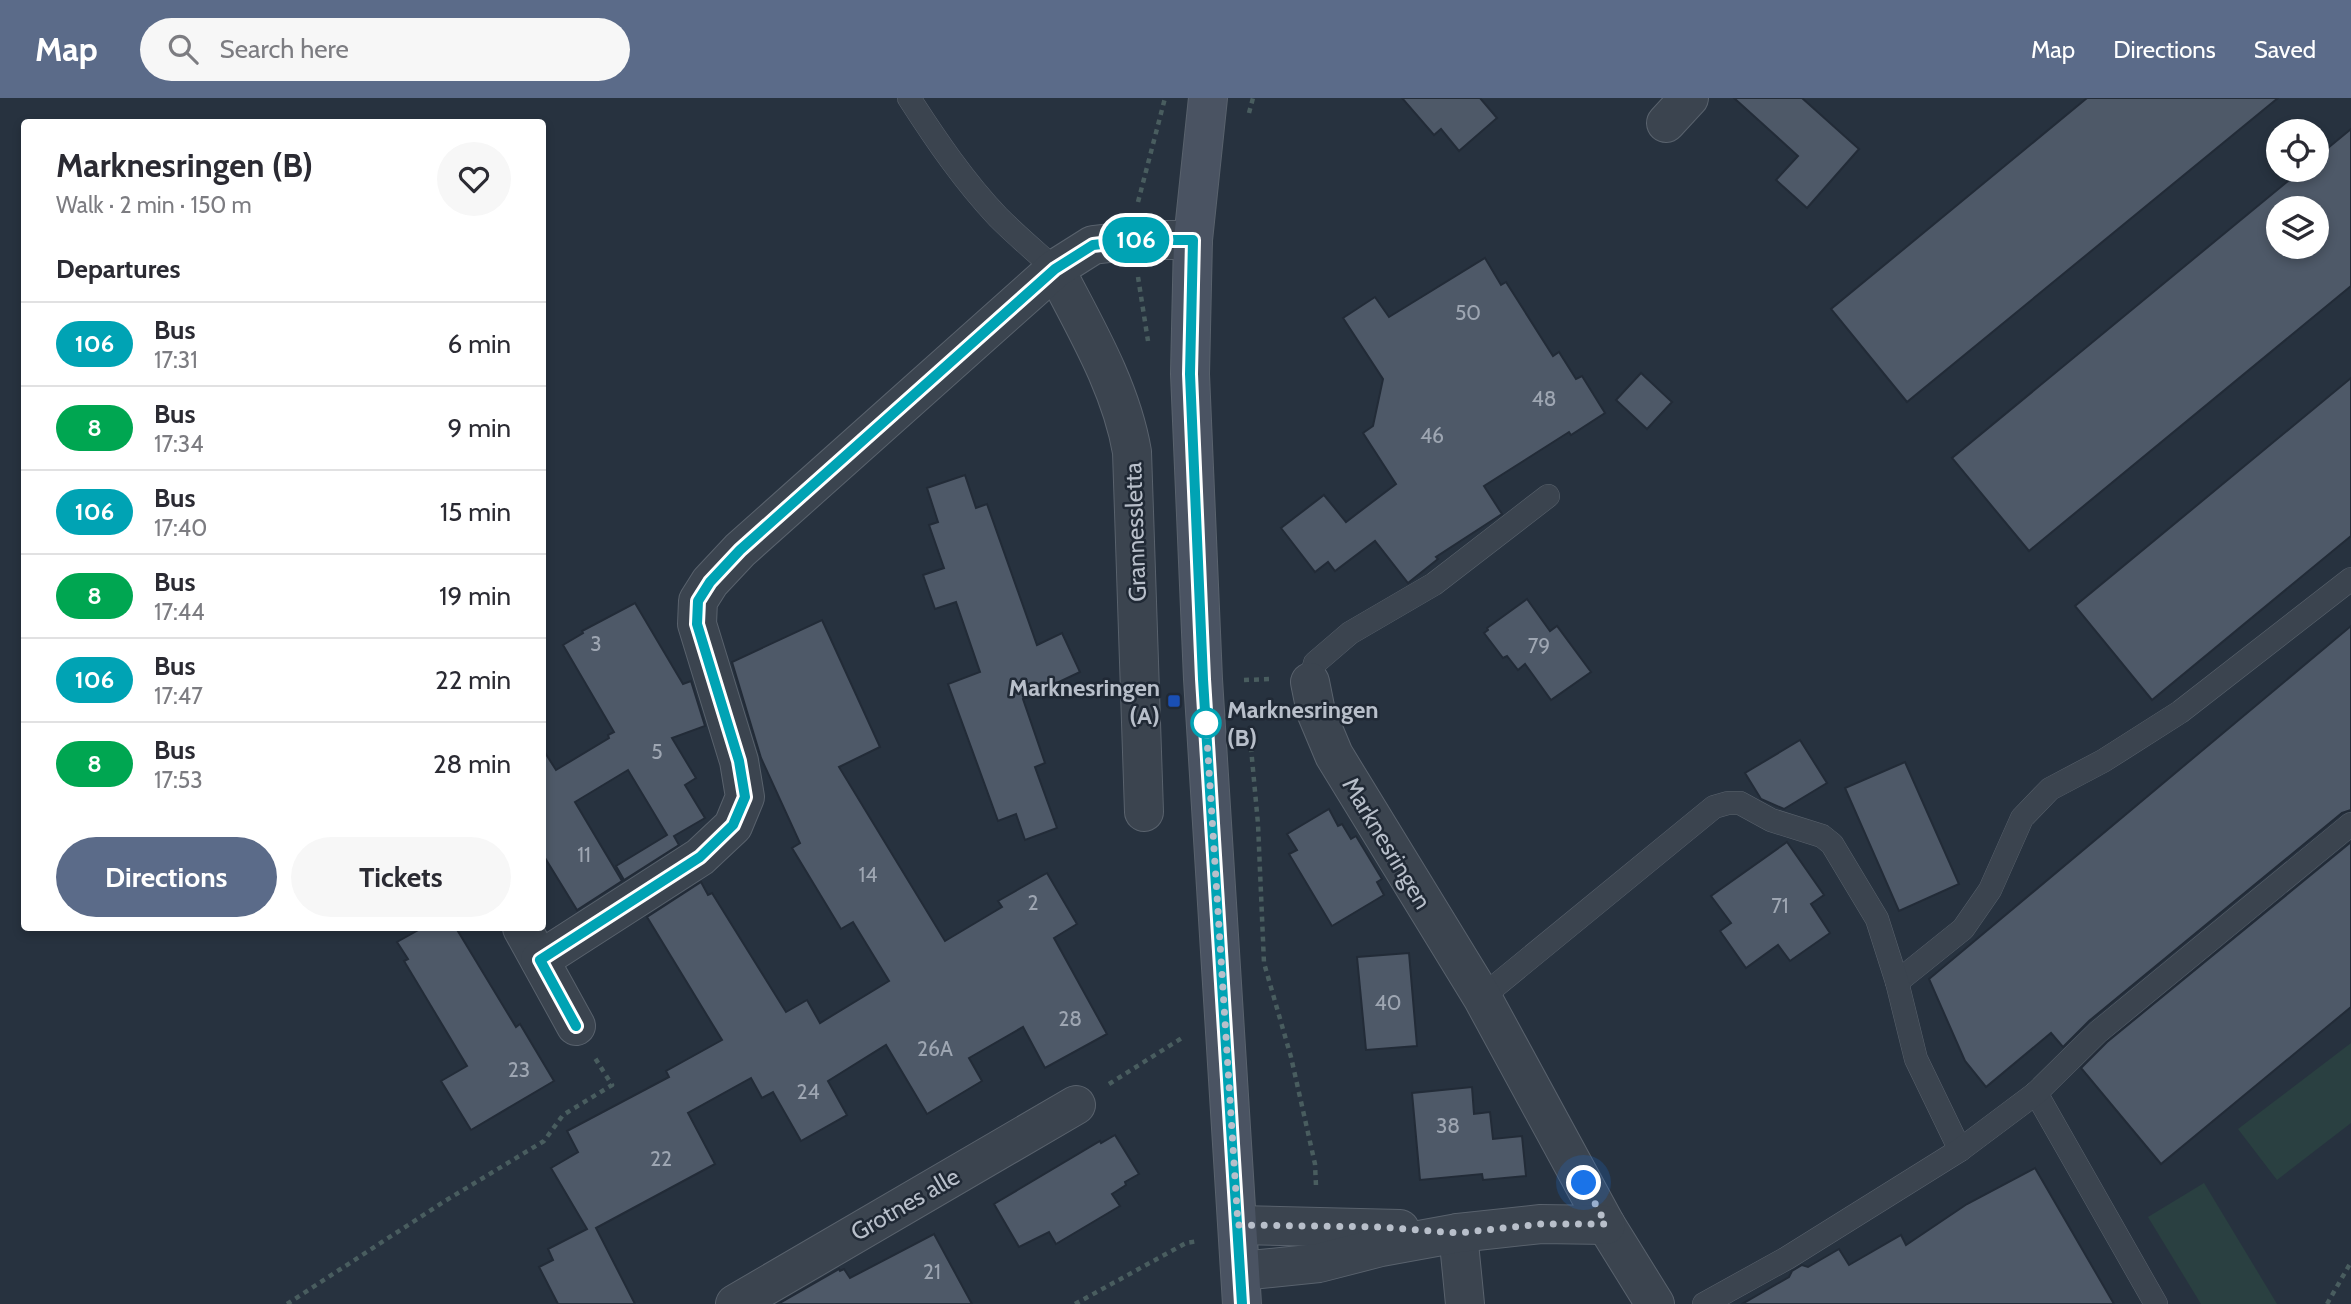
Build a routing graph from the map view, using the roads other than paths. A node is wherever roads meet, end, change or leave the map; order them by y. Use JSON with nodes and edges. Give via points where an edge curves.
{"nodes":[{"id":1,"x":909,"y":98,"type":"edge"},
{"id":2,"x":1208,"y":98,"type":"edge"},
{"id":3,"x":1193,"y":240,"type":"junction"},
{"id":4,"x":1055,"y":269,"type":"junction"},
{"id":5,"x":1548,"y":496,"type":"dead end"},
{"id":6,"x":2351,"y":579,"type":"edge"},
{"id":7,"x":1310,"y":682,"type":"joint"},
{"id":8,"x":1144,"y":812,"type":"dead end"},
{"id":9,"x":2351,"y":824,"type":"edge"},
{"id":10,"x":531,"y":944,"type":"edge"},
{"id":11,"x":1897,"y":982,"type":"junction"},
{"id":12,"x":1482,"y":997,"type":"junction"},
{"id":13,"x":576,"y":1026,"type":"road end"},
{"id":14,"x":2036,"y":1093,"type":"junction"},
{"id":15,"x":1076,"y":1105,"type":"road end"},
{"id":16,"x":1960,"y":1150,"type":"junction"},
{"id":17,"x":1606,"y":1224,"type":"junction"},
{"id":18,"x":1223,"y":1232,"type":"junction"},
{"id":19,"x":1458,"y":1233,"type":"junction"},
{"id":20,"x":1241,"y":1287,"type":"edge"},
{"id":21,"x":735,"y":1304,"type":"edge"},
{"id":22,"x":1465,"y":1304,"type":"edge"},
{"id":23,"x":1655,"y":1304,"type":"edge"},
{"id":24,"x":1704,"y":1304,"type":"edge"},
{"id":25,"x":2155,"y":1304,"type":"edge"}],
"edges":[{"from":1,"to":4,"type":"lane","via":[[970,186]]},
{"from":2,"to":3,"type":"main road"},
{"from":3,"to":4,"type":"street","via":[[1093,245]]},
{"from":3,"to":18,"type":"main road","via":[[1190,374]]},
{"from":4,"to":8,"type":"street","name":"Grannessletta","via":[[1097,351],[1128,426]]},
{"from":4,"to":10,"type":"street","via":[[740,550],[698,601],[697,624],[739,761],[745,797],[733,825],[700,857]]},
{"from":5,"to":7,"type":"lane","via":[[1434,584],[1350,634],[1315,663]]},
{"from":6,"to":11,"type":"lane","via":[[2180,712],[2050,789],[2022,818],[1990,890],[1962,929]]},
{"from":7,"to":12,"type":"street","name":"Marknesringen","via":[[1316,712],[1334,755]]},
{"from":9,"to":14,"type":"lane","via":[[2098,1032]]},
{"from":10,"to":13,"type":"street"},
{"from":11,"to":12,"type":"lane","via":[[1877,919],[1832,844],[1740,803],[1728,803],[1714,807]]},
{"from":11,"to":16,"type":"lane","via":[[1916,1059]]},
{"from":12,"to":17,"type":"street","name":"Marknesringen"},
{"from":14,"to":16,"type":"lane"},
{"from":14,"to":25,"type":"lane"},
{"from":15,"to":21,"type":"street","name":"Grotnes alle"},
{"from":16,"to":24,"type":"lane"},
{"from":17,"to":19,"type":"street","via":[[1541,1224]]},
{"from":17,"to":23,"type":"street","name":"Marknesringen"},
{"from":18,"to":19,"type":"street","via":[[1380,1227]]},
{"from":18,"to":20,"type":"main road"},
{"from":19,"to":20,"type":"street","via":[[1381,1247]]},
{"from":19,"to":22,"type":"street"}]}
